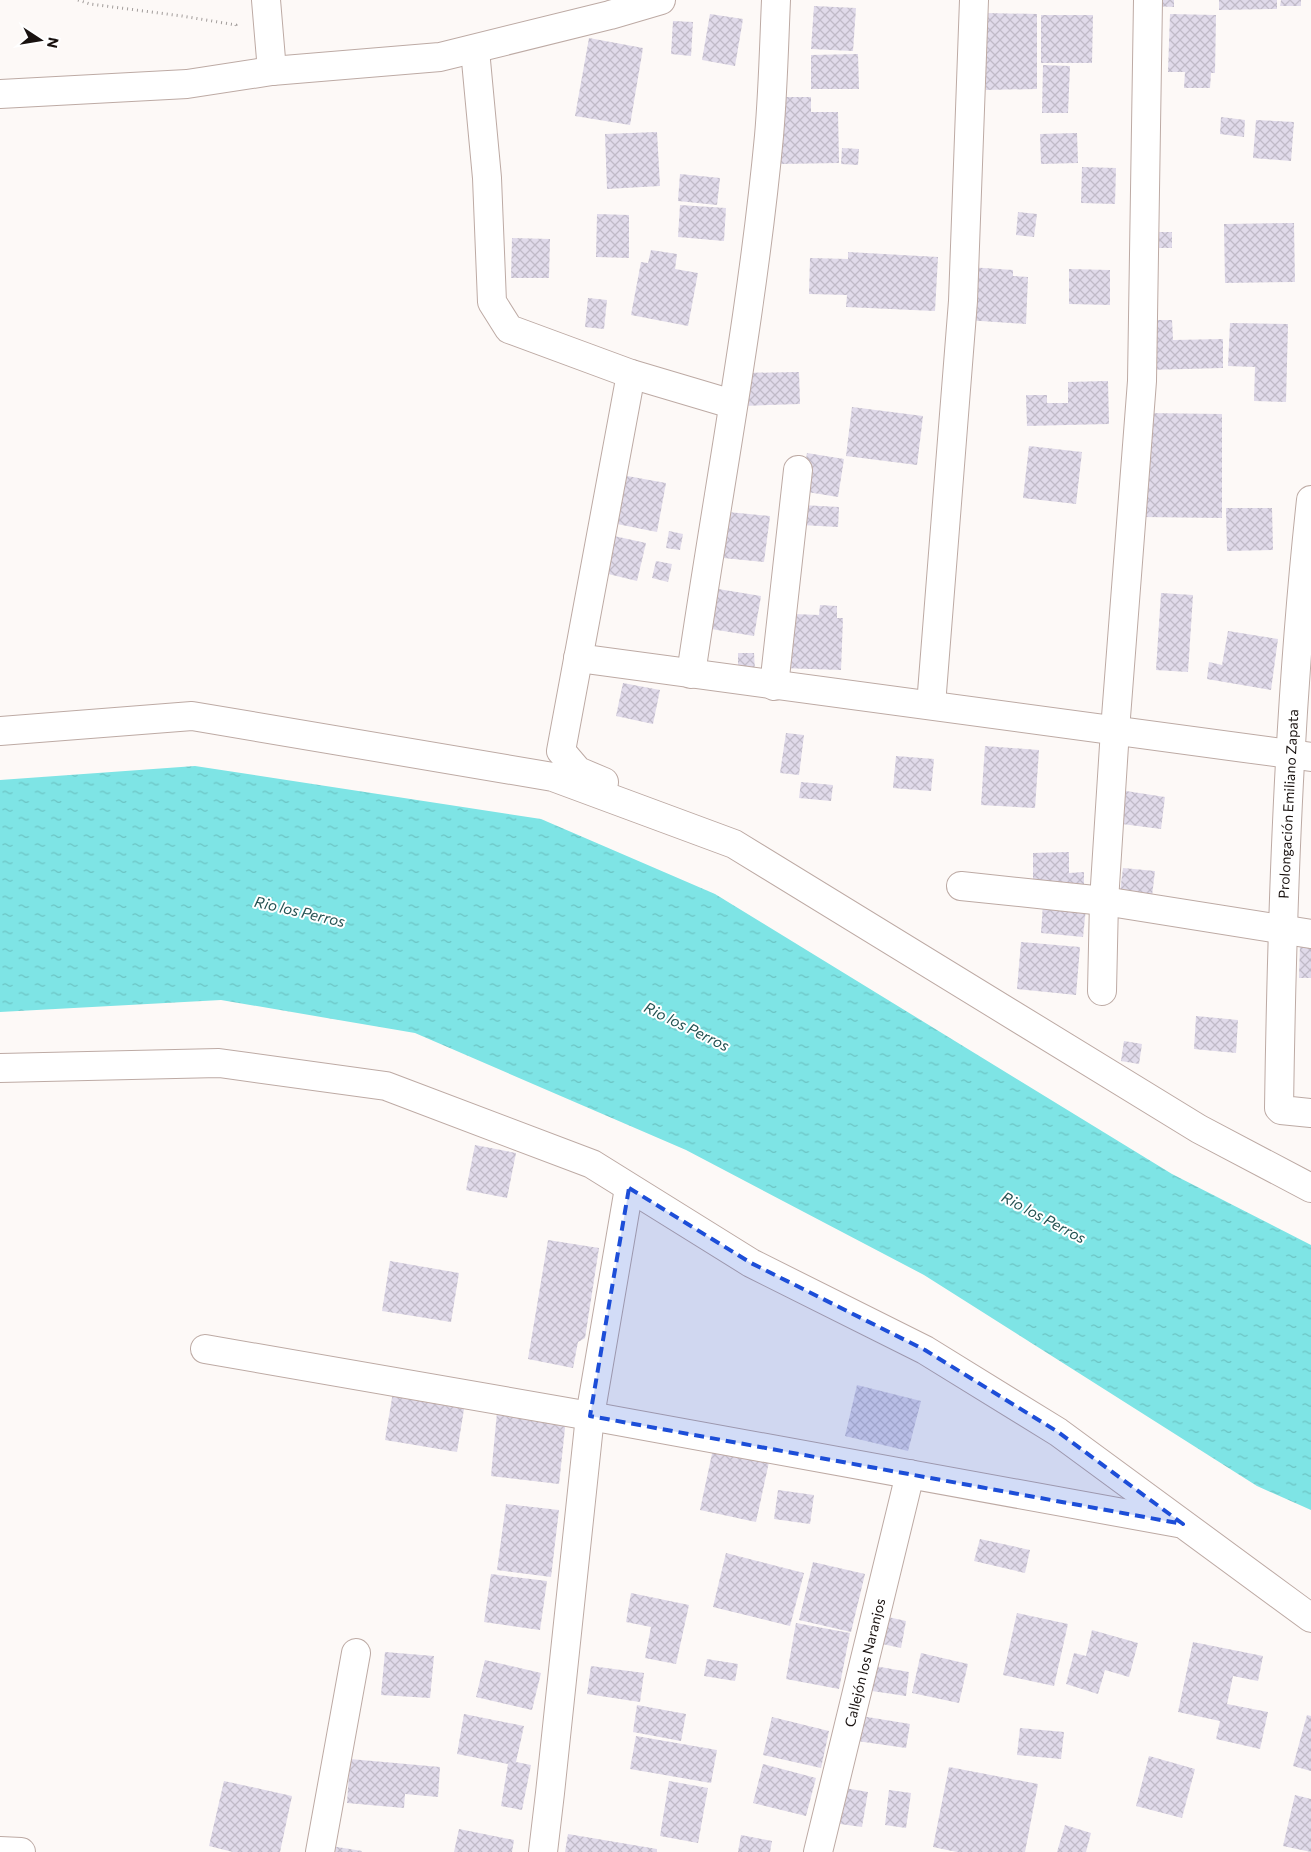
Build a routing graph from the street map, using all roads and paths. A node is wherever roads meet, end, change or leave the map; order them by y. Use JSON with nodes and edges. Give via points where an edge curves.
{"nodes":[{"id":1,"x":78,"y":0,"type":"edge"},
{"id":2,"x":266,"y":0,"type":"edge"},
{"id":3,"x":660,"y":0,"type":"edge"},
{"id":4,"x":776,"y":0,"type":"edge"},
{"id":5,"x":974,"y":0,"type":"edge"},
{"id":6,"x":1148,"y":0,"type":"edge"},
{"id":7,"x":476,"y":50,"type":"junction"},
{"id":8,"x":272,"y":71,"type":"junction"},
{"id":9,"x":240,"y":75,"type":"junction"},
{"id":10,"x":0,"y":94,"type":"edge"},
{"id":11,"x":631,"y":374,"type":"junction"},
{"id":12,"x":732,"y":404,"type":"junction"},
{"id":13,"x":798,"y":470,"type":"dead end"},
{"id":14,"x":1311,"y":500,"type":"edge"},
{"id":15,"x":1309,"y":532,"type":"edge"},
{"id":16,"x":578,"y":658,"type":"junction"},
{"id":17,"x":691,"y":674,"type":"junction"},
{"id":18,"x":774,"y":686,"type":"junction"},
{"id":19,"x":931,"y":705,"type":"junction"},
{"id":20,"x":1114,"y":730,"type":"junction"},
{"id":21,"x":0,"y":731,"type":"edge"},
{"id":22,"x":1300,"y":756,"type":"edge"},
{"id":23,"x":961,"y":886,"type":"dead end"},
{"id":24,"x":1104,"y":901,"type":"junction"},
{"id":25,"x":1282,"y":930,"type":"junction"},
{"id":26,"x":1311,"y":934,"type":"edge"},
{"id":27,"x":1102,"y":990,"type":"dead end"},
{"id":28,"x":0,"y":1068,"type":"edge"},
{"id":29,"x":1311,"y":1113,"type":"edge"},
{"id":30,"x":1199,"y":1128,"type":"junction"},
{"id":31,"x":629,"y":1188,"type":"junction"},
{"id":32,"x":1311,"y":1188,"type":"edge"},
{"id":33,"x":205,"y":1349,"type":"dead end"},
{"id":34,"x":590,"y":1416,"type":"junction"},
{"id":35,"x":910,"y":1474,"type":"junction"},
{"id":36,"x":1183,"y":1524,"type":"junction"},
{"id":37,"x":1311,"y":1618,"type":"edge"},
{"id":38,"x":356,"y":1653,"type":"dead end"},
{"id":39,"x":0,"y":1851,"type":"edge"},
{"id":40,"x":21,"y":1852,"type":"edge"},
{"id":41,"x":320,"y":1852,"type":"edge"},
{"id":42,"x":543,"y":1852,"type":"edge"},
{"id":43,"x":818,"y":1852,"type":"edge"}],
"edges":[{"from":1,"to":9,"type":"path","via":[[236,25]]},
{"from":2,"to":8,"type":"street"},
{"from":3,"to":7,"type":"street"},
{"from":4,"to":12,"type":"street","via":[[769,135],[747,316]]},
{"from":5,"to":19,"type":"street","via":[[963,301]]},
{"from":6,"to":20,"type":"street","via":[[1142,381]]},
{"from":7,"to":8,"type":"street","via":[[440,57]]},
{"from":7,"to":11,"type":"street","via":[[492,302],[509,329]]},
{"from":8,"to":9,"type":"street"},
{"from":9,"to":10,"type":"street","via":[[187,84]]},
{"from":11,"to":12,"type":"street"},
{"from":11,"to":16,"type":"street"},
{"from":12,"to":17,"type":"street"},
{"from":13,"to":18,"type":"street"},
{"from":14,"to":15,"type":"street","name":"Prolongación Emiliano Zapata"},
{"from":15,"to":22,"type":"street","name":"Prolongación Emiliano Zapata"},
{"from":16,"to":17,"type":"street"},
{"from":16,"to":30,"type":"street","via":[[561,751],[578,771],[742,841]]},
{"from":17,"to":18,"type":"street"},
{"from":18,"to":19,"type":"street"},
{"from":19,"to":20,"type":"street"},
{"from":20,"to":22,"type":"street"},
{"from":20,"to":24,"type":"street"},
{"from":21,"to":30,"type":"street","via":[[192,716],[553,777],[734,844]]},
{"from":22,"to":25,"type":"street","name":"Prolongación Emiliano Zapata"},
{"from":23,"to":24,"type":"street"},
{"from":24,"to":25,"type":"street"},
{"from":24,"to":27,"type":"street"},
{"from":25,"to":26,"type":"street"},
{"from":25,"to":29,"type":"street","name":"Prolongación Emiliano Zapata","via":[[1279,1108]]},
{"from":28,"to":31,"type":"street","via":[[219,1063],[386,1086],[592,1164]]},
{"from":30,"to":32,"type":"street"},
{"from":31,"to":34,"type":"street"},
{"from":31,"to":36,"type":"street","via":[[751,1263],[925,1350],[1058,1432]]},
{"from":33,"to":34,"type":"street"},
{"from":34,"to":35,"type":"street"},
{"from":34,"to":42,"type":"street"},
{"from":35,"to":36,"type":"street"},
{"from":35,"to":43,"type":"street","name":"Callejón los Naranjos"},
{"from":36,"to":37,"type":"street"},
{"from":38,"to":41,"type":"street"},
{"from":39,"to":40,"type":"street"}]}
